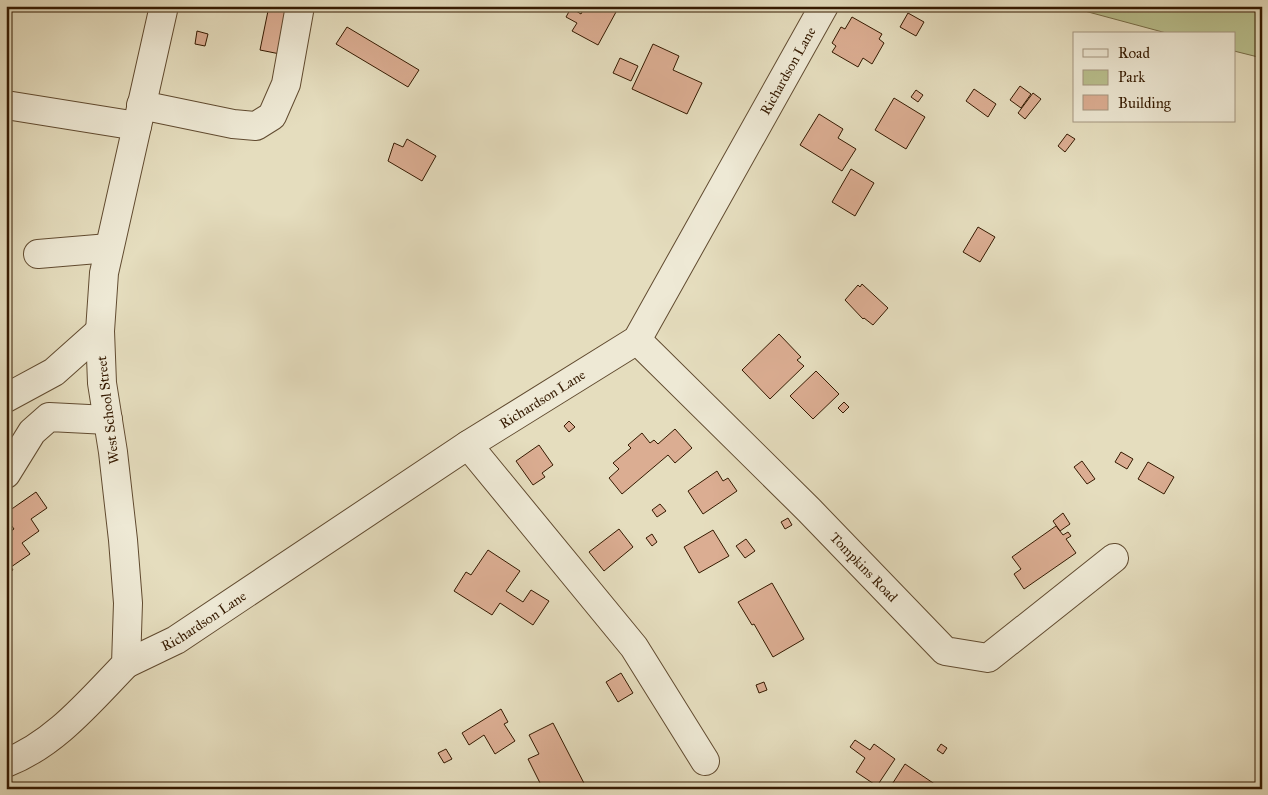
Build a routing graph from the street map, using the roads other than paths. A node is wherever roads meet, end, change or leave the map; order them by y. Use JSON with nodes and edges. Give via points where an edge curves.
{"nodes":[{"id":1,"x":164,"y":6,"type":"edge"},
{"id":2,"x":300,"y":6,"type":"edge"},
{"id":3,"x":824,"y":6,"type":"edge"},
{"id":4,"x":6,"y":105,"type":"edge"},
{"id":5,"x":139,"y":116,"type":"junction"},
{"id":6,"x":109,"y":248,"type":"junction"},
{"id":7,"x":38,"y":254,"type":"dead end"},
{"id":8,"x":100,"y":331,"type":"junction"},
{"id":9,"x":637,"y":340,"type":"junction"},
{"id":10,"x":6,"y":398,"type":"edge"},
{"id":11,"x":108,"y":420,"type":"junction"},
{"id":12,"x":468,"y":445,"type":"junction"},
{"id":13,"x":6,"y":474,"type":"edge"},
{"id":14,"x":1114,"y":558,"type":"dead end"},
{"id":15,"x":126,"y":664,"type":"junction"},
{"id":16,"x":705,"y":761,"type":"dead end"},
{"id":17,"x":6,"y":762,"type":"edge"}],
"edges":[{"from":1,"to":5,"type":"street","name":"West School Street"},
{"from":2,"to":5,"type":"street","via":[[286,84],[272,116],[256,126]]},
{"from":3,"to":9,"type":"street","name":"Richardson Lane"},
{"from":4,"to":5,"type":"street"},
{"from":5,"to":6,"type":"street","name":"West School Street"},
{"from":6,"to":7,"type":"street"},
{"from":6,"to":8,"type":"street","name":"West School Street"},
{"from":8,"to":10,"type":"street","via":[[54,372]]},
{"from":8,"to":11,"type":"street","name":"West School Street","via":[[102,383]]},
{"from":9,"to":12,"type":"street","name":"Richardson Lane"},
{"from":9,"to":14,"type":"street","name":"Tompkins Road","via":[[945,651],[988,658]]},
{"from":11,"to":13,"type":"street","via":[[50,417],[32,432]]},
{"from":11,"to":15,"type":"street","name":"West School Street","via":[[128,603]]},
{"from":12,"to":15,"type":"street","name":"Richardson Lane","via":[[176,640]]},
{"from":12,"to":16,"type":"street","via":[[634,646]]},
{"from":15,"to":17,"type":"street","via":[[64,728],[22,757]]}]}
